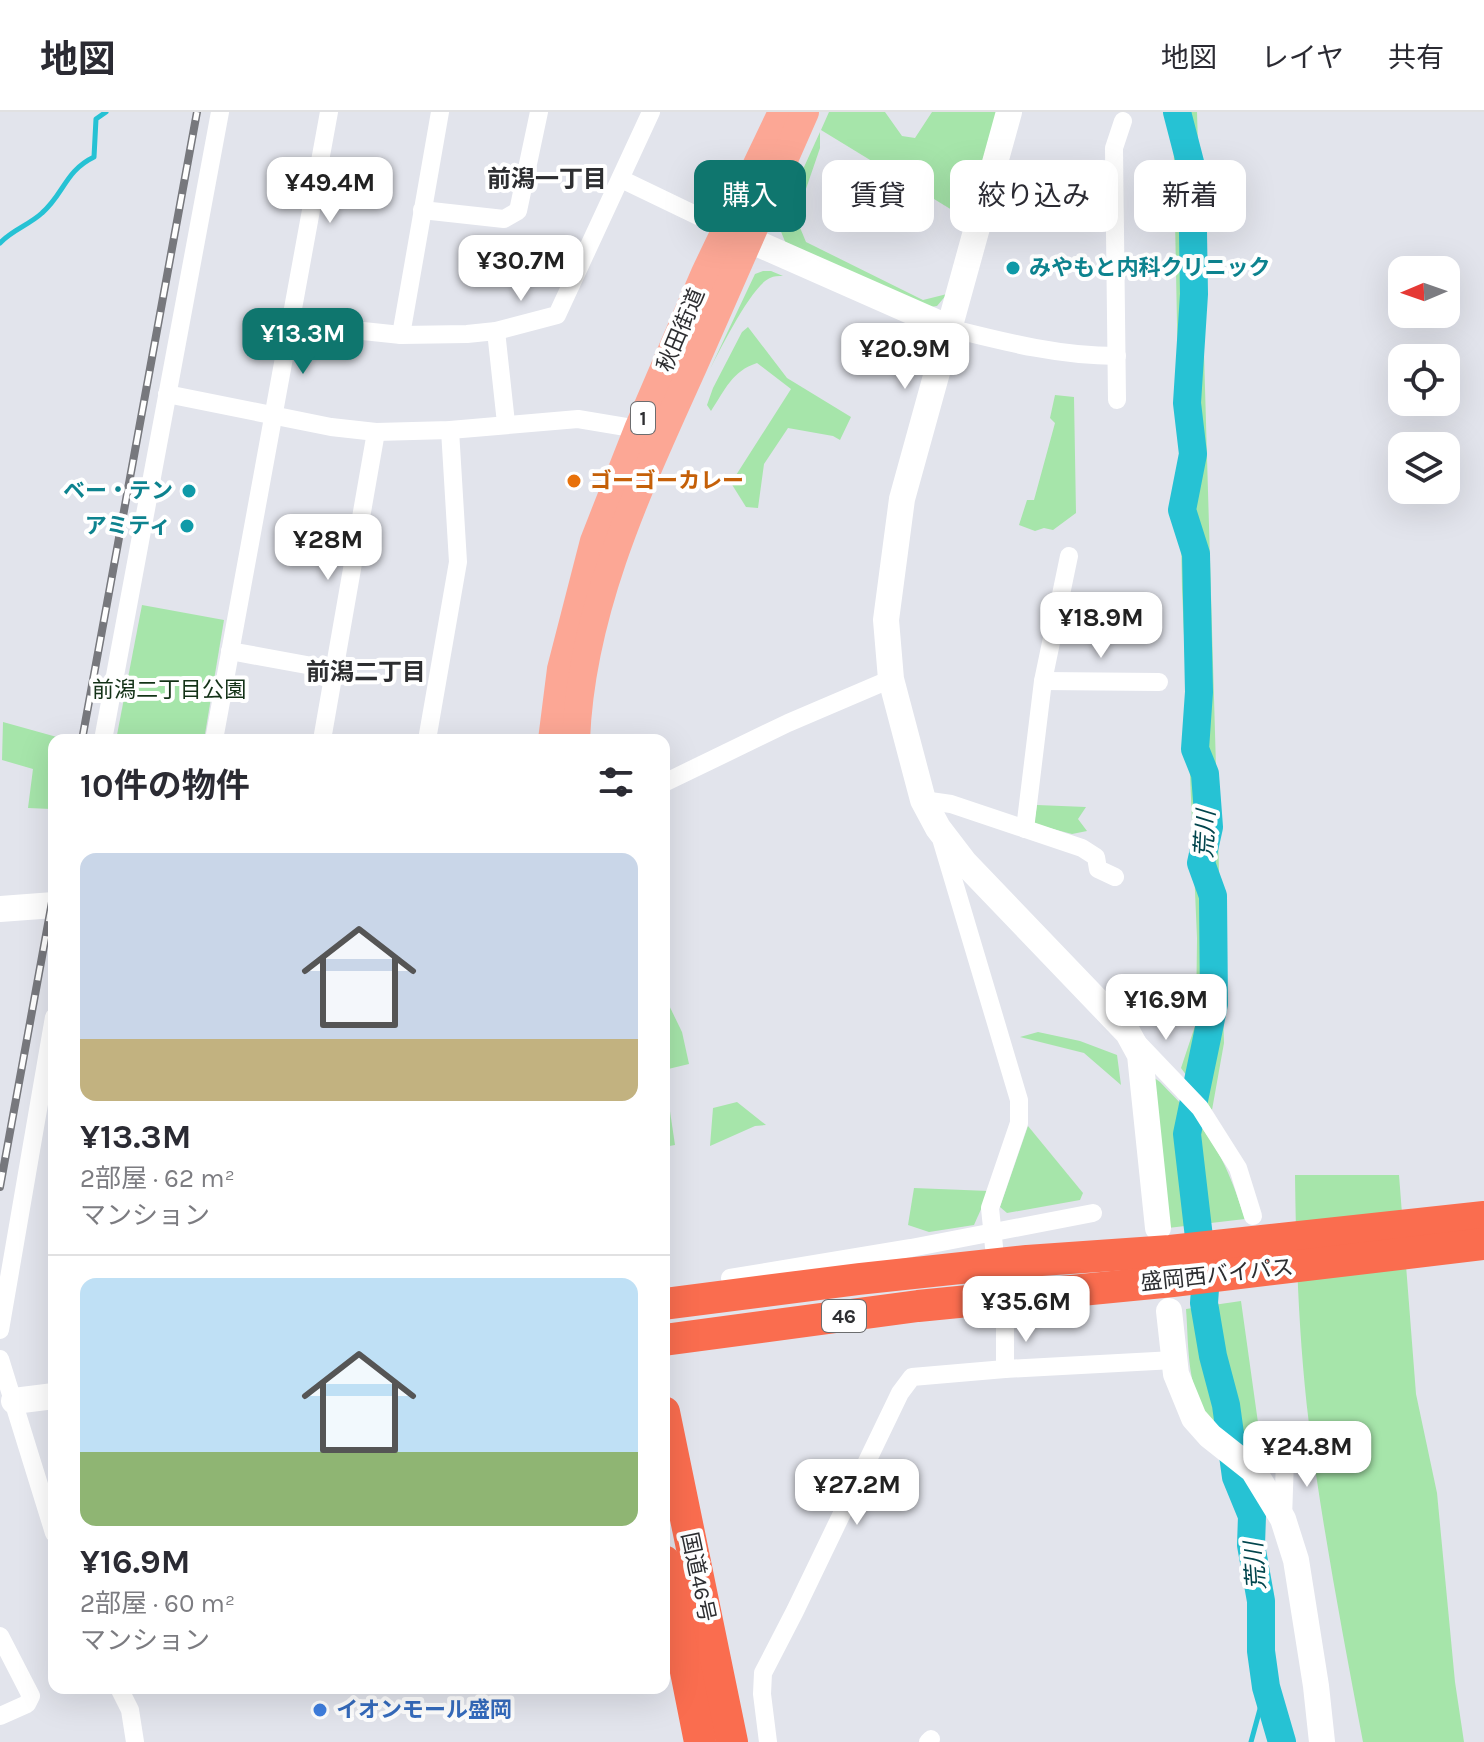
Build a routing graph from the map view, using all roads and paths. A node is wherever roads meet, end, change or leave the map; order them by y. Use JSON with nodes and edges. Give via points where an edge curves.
{"nodes":[{"id":1,"x":220,"y":112,"type":"edge"},
{"id":2,"x":329,"y":112,"type":"edge"},
{"id":3,"x":440,"y":112,"type":"edge"},
{"id":4,"x":539,"y":112,"type":"edge"},
{"id":5,"x":651,"y":112,"type":"edge"},
{"id":6,"x":782,"y":112,"type":"edge"},
{"id":7,"x":805,"y":112,"type":"edge"},
{"id":8,"x":1009,"y":112,"type":"edge"},
{"id":9,"x":1123,"y":121,"type":"dead end"},
{"id":10,"x":621,"y":179,"type":"junction"},
{"id":11,"x":422,"y":210,"type":"junction"},
{"id":12,"x":737,"y":235,"type":"junction"},
{"id":13,"x":949,"y":328,"type":"junction"},
{"id":14,"x":289,"y":330,"type":"junction"},
{"id":15,"x":496,"y":331,"type":"junction"},
{"id":16,"x":401,"y":335,"type":"junction"},
{"id":17,"x":1117,"y":356,"type":"junction"},
{"id":18,"x":167,"y":394,"type":"junction"},
{"id":19,"x":1117,"y":400,"type":"dead end"},
{"id":20,"x":274,"y":415,"type":"junction"},
{"id":21,"x":506,"y":423,"type":"junction"},
{"id":22,"x":638,"y":429,"type":"junction"},
{"id":23,"x":450,"y":430,"type":"junction"},
{"id":24,"x":376,"y":432,"type":"junction"},
{"id":25,"x":1069,"y":556,"type":"dead end"},
{"id":26,"x":230,"y":651,"type":"junction"},
{"id":27,"x":334,"y":670,"type":"junction"},
{"id":28,"x":891,"y":679,"type":"junction"},
{"id":29,"x":1043,"y":681,"type":"junction"},
{"id":30,"x":1159,"y":682,"type":"dead end"},
{"id":31,"x":104,"y":734,"type":"edge"},
{"id":32,"x":215,"y":734,"type":"edge"},
{"id":33,"x":323,"y":734,"type":"edge"},
{"id":34,"x":428,"y":734,"type":"edge"},
{"id":35,"x":553,"y":734,"type":"edge"},
{"id":36,"x":576,"y":734,"type":"edge"},
{"id":37,"x":670,"y":780,"type":"edge"},
{"id":38,"x":923,"y":800,"type":"junction"},
{"id":39,"x":938,"y":828,"type":"junction"},
{"id":40,"x":1025,"y":829,"type":"junction"},
{"id":41,"x":1115,"y":877,"type":"dead end"},
{"id":42,"x":48,"y":905,"type":"edge"},
{"id":43,"x":0,"y":909,"type":"edge"},
{"id":44,"x":1128,"y":1033,"type":"junction"},
{"id":45,"x":48,"y":1052,"type":"edge"},
{"id":46,"x":1093,"y":1213,"type":"dead end"},
{"id":47,"x":1253,"y":1216,"type":"dead end"},
{"id":48,"x":1484,"y":1217,"type":"edge"},
{"id":49,"x":993,"y":1240,"type":"junction"},
{"id":50,"x":1484,"y":1244,"type":"edge"},
{"id":51,"x":1168,"y":1268,"type":"junction"},
{"id":52,"x":730,"y":1278,"type":"dead end"},
{"id":53,"x":670,"y":1303,"type":"edge"},
{"id":54,"x":1005,"y":1320,"type":"dead end"},
{"id":55,"x":0,"y":1330,"type":"edge"},
{"id":56,"x":670,"y":1339,"type":"edge"},
{"id":57,"x":0,"y":1359,"type":"edge"},
{"id":58,"x":1174,"y":1360,"type":"junction"},
{"id":59,"x":1005,"y":1369,"type":"junction"},
{"id":60,"x":48,"y":1397,"type":"edge"},
{"id":61,"x":14,"y":1401,"type":"junction"},
{"id":62,"x":670,"y":1441,"type":"edge"},
{"id":63,"x":1285,"y":1459,"type":"dead end"},
{"id":64,"x":48,"y":1513,"type":"edge"},
{"id":65,"x":1283,"y":1519,"type":"junction"},
{"id":66,"x":670,"y":1591,"type":"edge"},
{"id":67,"x":0,"y":1636,"type":"edge"},
{"id":68,"x":122,"y":1694,"type":"edge"},
{"id":69,"x":0,"y":1716,"type":"edge"},
{"id":70,"x":135,"y":1742,"type":"edge"},
{"id":71,"x":700,"y":1742,"type":"edge"},
{"id":72,"x":732,"y":1742,"type":"edge"},
{"id":73,"x":768,"y":1742,"type":"edge"},
{"id":74,"x":1322,"y":1742,"type":"edge"}],
"edges":[{"from":1,"to":18,"type":"street"},
{"from":2,"to":14,"type":"street"},
{"from":3,"to":11,"type":"street"},
{"from":4,"to":11,"type":"street","via":[[518,211],[504,219]]},
{"from":5,"to":10,"type":"street"},
{"from":6,"to":12,"type":"main road","name":"秋田街道","number":"1"},
{"from":7,"to":12,"type":"main road","name":"秋田街道","number":"1"},
{"from":8,"to":13,"type":"street"},
{"from":9,"to":17,"type":"street","via":[[1114,148]]},
{"from":10,"to":12,"type":"street"},
{"from":10,"to":15,"type":"street","via":[[557,315]]},
{"from":11,"to":16,"type":"street"},
{"from":12,"to":13,"type":"street"},
{"from":12,"to":22,"type":"main road","name":"秋田街道","number":"1","via":[[705,273]]},
{"from":12,"to":36,"type":"main road","name":"秋田街道","number":"1","via":[[613,554],[594,621]]},
{"from":13,"to":17,"type":"street","via":[[1030,348]]},
{"from":13,"to":28,"type":"street","via":[[892,554],[886,620]]},
{"from":14,"to":16,"type":"street"},
{"from":14,"to":20,"type":"street"},
{"from":15,"to":16,"type":"street"},
{"from":15,"to":21,"type":"street"},
{"from":17,"to":19,"type":"street"},
{"from":18,"to":20,"type":"street"},
{"from":18,"to":31,"type":"street"},
{"from":20,"to":24,"type":"street"},
{"from":20,"to":26,"type":"street"},
{"from":21,"to":22,"type":"street","via":[[578,419]]},
{"from":21,"to":23,"type":"street"},
{"from":22,"to":35,"type":"main road","name":"秋田街道","number":"1","via":[[594,541],[572,618]]},
{"from":23,"to":24,"type":"street"},
{"from":23,"to":34,"type":"street","via":[[458,562]]},
{"from":24,"to":27,"type":"street"},
{"from":25,"to":29,"type":"street"},
{"from":26,"to":27,"type":"street"},
{"from":26,"to":32,"type":"street"},
{"from":27,"to":33,"type":"street"},
{"from":28,"to":37,"type":"street"},
{"from":28,"to":38,"type":"street"},
{"from":29,"to":30,"type":"street"},
{"from":29,"to":40,"type":"street"},
{"from":38,"to":39,"type":"street"},
{"from":38,"to":40,"type":"street"},
{"from":39,"to":44,"type":"street","via":[[964,862]]},
{"from":39,"to":49,"type":"street","via":[[1019,1100],[1019,1123],[990,1208]]},
{"from":40,"to":41,"type":"street","via":[[1082,848],[1096,857],[1098,869]]},
{"from":42,"to":43,"type":"street"},
{"from":44,"to":47,"type":"street","via":[[1200,1108],[1238,1168]]},
{"from":44,"to":51,"type":"street","via":[[1140,1055]]},
{"from":45,"to":55,"type":"street"},
{"from":46,"to":49,"type":"street"},
{"from":48,"to":51,"type":"highway","name":"盛岡西バイパス","number":"46"},
{"from":49,"to":52,"type":"street"},
{"from":50,"to":51,"type":"highway","name":"盛岡西バイパス","number":"46"},
{"from":51,"to":53,"type":"highway","name":"盛岡西バイパス","number":"46","via":[[1027,1261]]},
{"from":51,"to":56,"type":"highway","name":"盛岡西バイパス","number":"46"},
{"from":51,"to":58,"type":"street"},
{"from":54,"to":59,"type":"street"},
{"from":57,"to":61,"type":"street"},
{"from":58,"to":59,"type":"street"},
{"from":58,"to":65,"type":"street","via":[[1194,1418],[1253,1470]]},
{"from":59,"to":73,"type":"street","via":[[912,1377],[900,1393],[763,1673]]},
{"from":60,"to":61,"type":"street"},
{"from":61,"to":64,"type":"street"},
{"from":62,"to":72,"type":"highway","name":"国道46号"},
{"from":63,"to":65,"type":"street"},
{"from":65,"to":74,"type":"street","via":[[1296,1560]]},
{"from":66,"to":71,"type":"highway","name":"国道46号"},
{"from":67,"to":69,"type":"street","via":[[31,1696],[27,1704]]},
{"from":68,"to":70,"type":"street"}]}
